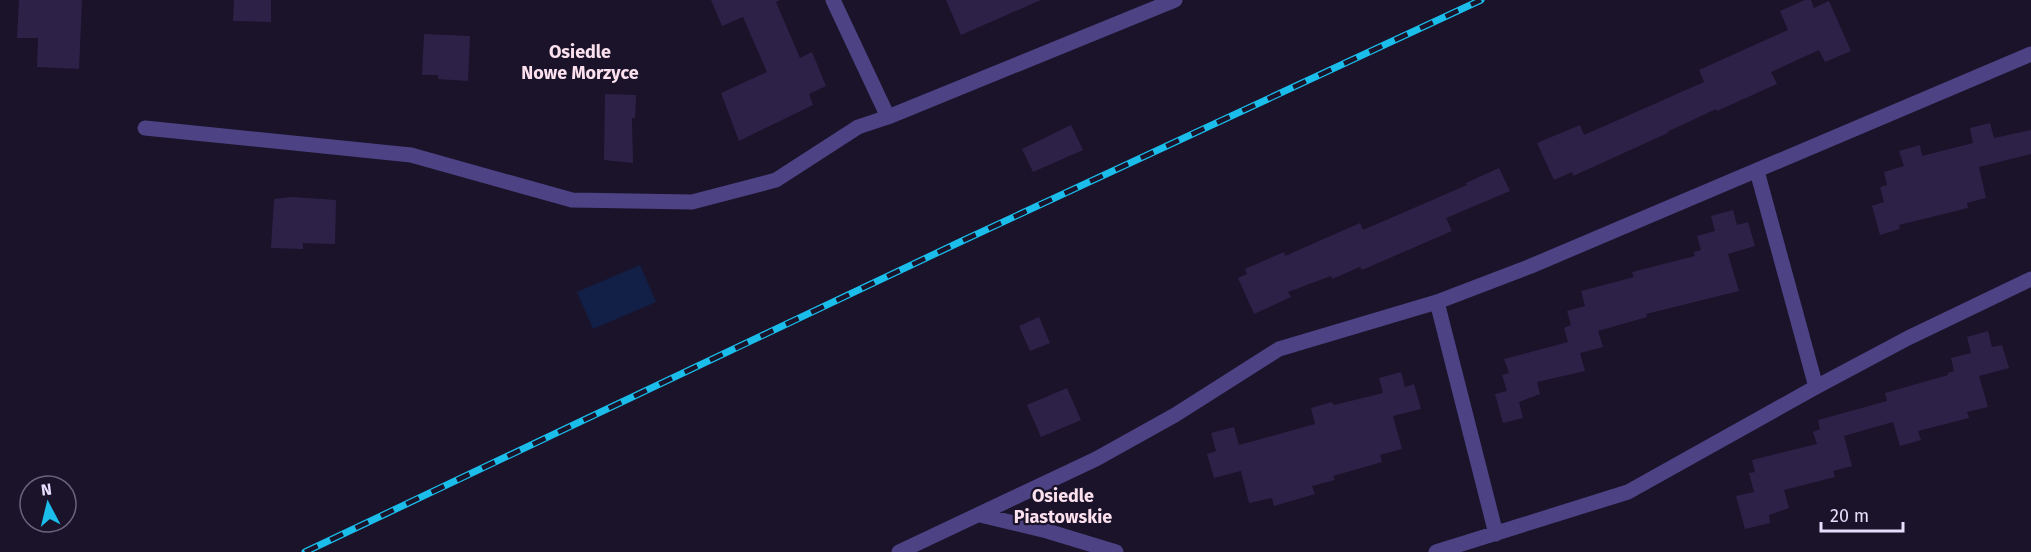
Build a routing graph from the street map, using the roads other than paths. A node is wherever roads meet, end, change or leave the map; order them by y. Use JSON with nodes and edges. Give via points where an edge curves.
{"nodes":[{"id":1,"x":833,"y":0,"type":"edge"},
{"id":2,"x":1175,"y":0,"type":"edge"},
{"id":3,"x":2031,"y":54,"type":"edge"},
{"id":4,"x":888,"y":117,"type":"junction"},
{"id":5,"x":145,"y":128,"type":"dead end"},
{"id":6,"x":1757,"y":171,"type":"junction"},
{"id":7,"x":2031,"y":279,"type":"edge"},
{"id":8,"x":1437,"y":302,"type":"junction"},
{"id":9,"x":1816,"y":387,"type":"junction"},
{"id":10,"x":980,"y":514,"type":"junction"},
{"id":11,"x":1496,"y":534,"type":"junction"},
{"id":12,"x":899,"y":552,"type":"edge"},
{"id":13,"x":1116,"y":552,"type":"edge"},
{"id":14,"x":1436,"y":552,"type":"edge"}],
"edges":[{"from":1,"to":4,"type":"street"},
{"from":2,"to":4,"type":"street"},
{"from":3,"to":6,"type":"street"},
{"from":4,"to":5,"type":"street","via":[[858,127],[776,180],[692,202],[572,200],[411,155]]},
{"from":6,"to":8,"type":"street"},
{"from":6,"to":9,"type":"street"},
{"from":7,"to":9,"type":"street"},
{"from":8,"to":10,"type":"street","via":[[1279,349],[1096,459]]},
{"from":8,"to":11,"type":"street"},
{"from":9,"to":11,"type":"street","via":[[1628,492]]},
{"from":10,"to":12,"type":"street"},
{"from":10,"to":13,"type":"street"},
{"from":11,"to":14,"type":"street"}]}
